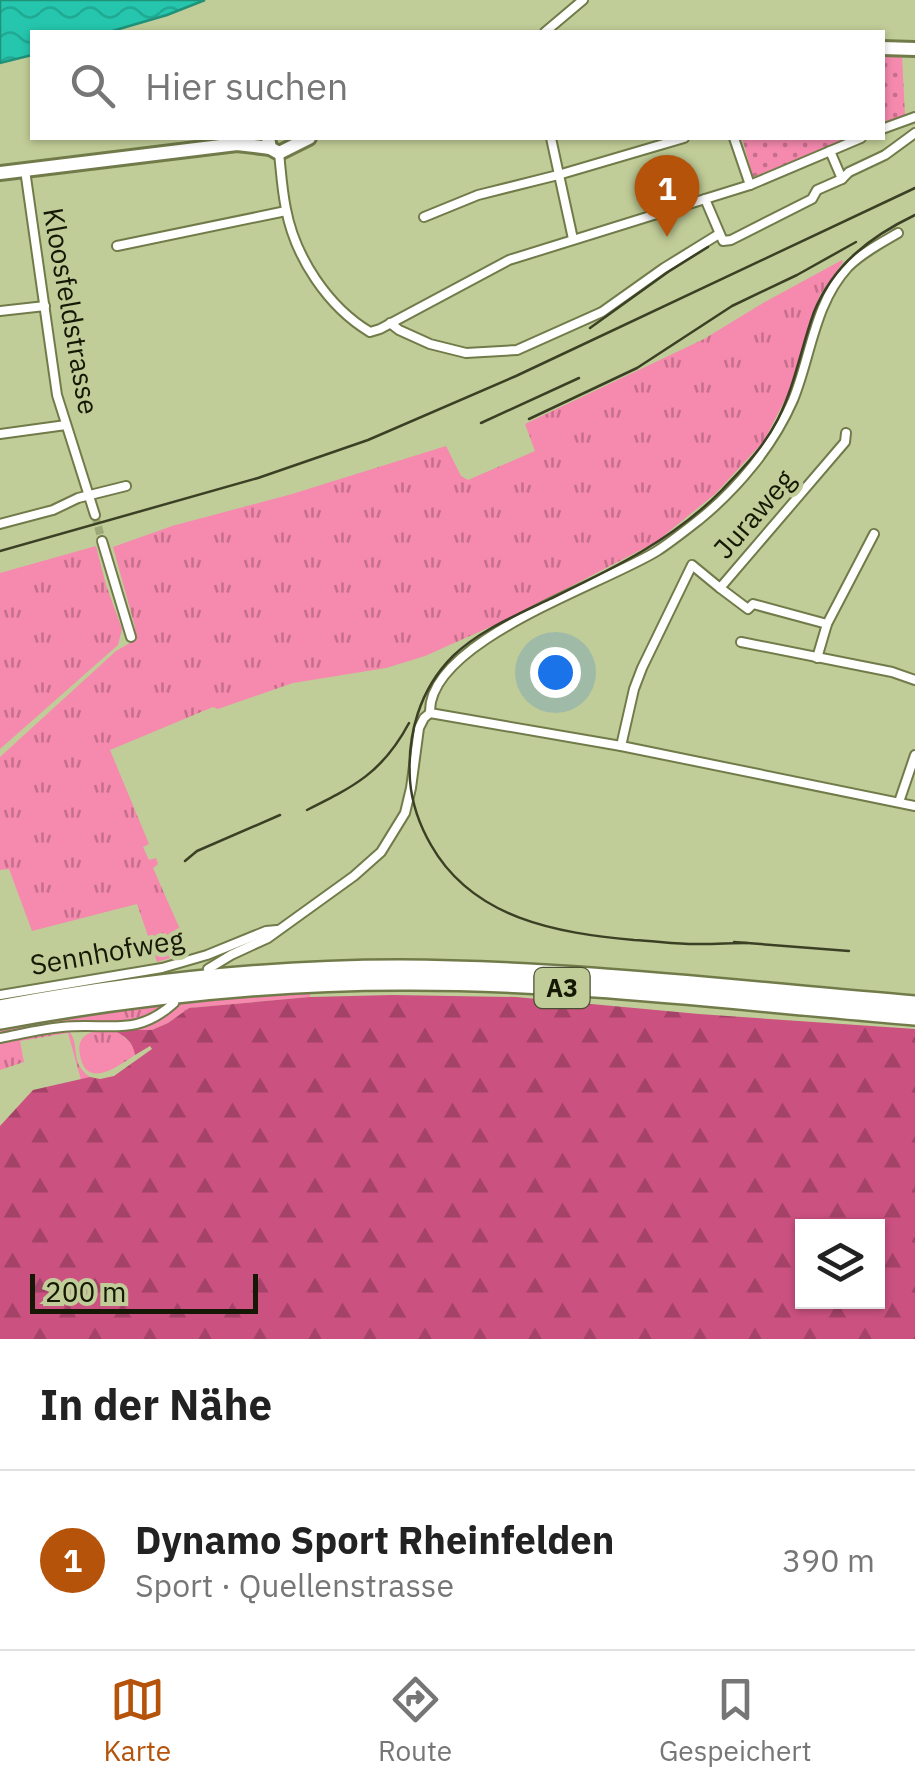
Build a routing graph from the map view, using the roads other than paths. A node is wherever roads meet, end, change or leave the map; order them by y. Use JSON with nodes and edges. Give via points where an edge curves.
{"nodes":[{"id":1,"x":583,"y":0,"type":"edge"},
{"id":2,"x":546,"y":30,"type":"edge"},
{"id":3,"x":885,"y":48,"type":"edge"},
{"id":4,"x":915,"y":48,"type":"edge"},
{"id":5,"x":915,"y":108,"type":"edge"},
{"id":6,"x":915,"y":118,"type":"edge"},
{"id":7,"x":885,"y":128,"type":"edge"},
{"id":8,"x":915,"y":132,"type":"edge"},
{"id":9,"x":551,"y":140,"type":"edge"},
{"id":10,"x":677,"y":140,"type":"edge"},
{"id":11,"x":735,"y":140,"type":"edge"},
{"id":12,"x":857,"y":140,"type":"edge"},
{"id":13,"x":277,"y":143,"type":"edge"},
{"id":14,"x":830,"y":152,"type":"junction"},
{"id":15,"x":25,"y":170,"type":"junction"},
{"id":16,"x":0,"y":174,"type":"edge"},
{"id":17,"x":558,"y":175,"type":"junction"},
{"id":18,"x":842,"y":179,"type":"junction"},
{"id":19,"x":750,"y":184,"type":"junction"},
{"id":20,"x":705,"y":200,"type":"junction"},
{"id":21,"x":286,"y":211,"type":"junction"},
{"id":22,"x":424,"y":217,"type":"dead end"},
{"id":23,"x":898,"y":233,"type":"dead end"},
{"id":24,"x":719,"y":234,"type":"junction"},
{"id":25,"x":574,"y":239,"type":"junction"},
{"id":26,"x":117,"y":246,"type":"dead end"},
{"id":27,"x":45,"y":306,"type":"junction"},
{"id":28,"x":0,"y":311,"type":"edge"},
{"id":29,"x":390,"y":323,"type":"junction"},
{"id":30,"x":66,"y":425,"type":"junction"},
{"id":31,"x":0,"y":434,"type":"edge"},
{"id":32,"x":846,"y":438,"type":"dead end"},
{"id":33,"x":126,"y":486,"type":"dead end"},
{"id":34,"x":90,"y":495,"type":"junction"},
{"id":35,"x":95,"y":515,"type":"tunnel mouth"},
{"id":36,"x":0,"y":524,"type":"edge"},
{"id":37,"x":874,"y":534,"type":"dead end"},
{"id":38,"x":102,"y":541,"type":"tunnel mouth"},
{"id":39,"x":720,"y":588,"type":"junction"},
{"id":40,"x":827,"y":624,"type":"junction"},
{"id":41,"x":132,"y":638,"type":"dead end"},
{"id":42,"x":741,"y":642,"type":"dead end"},
{"id":43,"x":817,"y":658,"type":"junction"},
{"id":44,"x":915,"y":680,"type":"edge"},
{"id":45,"x":430,"y":713,"type":"junction"},
{"id":46,"x":621,"y":746,"type":"junction"},
{"id":47,"x":915,"y":755,"type":"edge"},
{"id":48,"x":899,"y":802,"type":"junction"},
{"id":49,"x":915,"y":806,"type":"edge"},
{"id":50,"x":278,"y":930,"type":"junction"},
{"id":51,"x":208,"y":970,"type":"dead end"},
{"id":52,"x":0,"y":994,"type":"edge"},
{"id":53,"x":174,"y":1003,"type":"dead end"},
{"id":54,"x":915,"y":1004,"type":"edge"},
{"id":55,"x":0,"y":1008,"type":"edge"},
{"id":56,"x":915,"y":1017,"type":"edge"},
{"id":57,"x":0,"y":1022,"type":"edge"},
{"id":58,"x":0,"y":1038,"type":"edge"}],
"edges":[{"from":1,"to":2,"type":"street"},
{"from":3,"to":4,"type":"main road"},
{"from":5,"to":6,"type":"street"},
{"from":6,"to":7,"type":"street"},
{"from":8,"to":18,"type":"street"},
{"from":9,"to":17,"type":"street"},
{"from":10,"to":17,"type":"street"},
{"from":11,"to":19,"type":"street"},
{"from":12,"to":14,"type":"street"},
{"from":13,"to":15,"type":"main road"},
{"from":13,"to":21,"type":"street"},
{"from":14,"to":18,"type":"street"},
{"from":14,"to":19,"type":"street"},
{"from":15,"to":16,"type":"main road"},
{"from":15,"to":27,"type":"street","name":"Kloosfeldstrasse"},
{"from":17,"to":22,"type":"street","via":[[478,194]]},
{"from":17,"to":25,"type":"street"},
{"from":18,"to":24,"type":"street","via":[[731,240]]},
{"from":19,"to":20,"type":"street"},
{"from":20,"to":24,"type":"street"},
{"from":20,"to":25,"type":"street"},
{"from":21,"to":26,"type":"street"},
{"from":21,"to":29,"type":"street","via":[[304,259],[328,294],[370,332]]},
{"from":23,"to":45,"type":"street","via":[[847,268],[828,295],[792,401],[739,481],[656,551],[479,642],[436,687]]},
{"from":24,"to":29,"type":"street","via":[[602,312],[517,350],[466,354]]},
{"from":25,"to":29,"type":"street","via":[[509,260]]},
{"from":27,"to":28,"type":"street"},
{"from":27,"to":30,"type":"street","name":"Kloosfeldstrasse"},
{"from":30,"to":31,"type":"street"},
{"from":30,"to":34,"type":"street","name":"Kloosfeldstrasse"},
{"from":32,"to":39,"type":"street","name":"Juraweg"},
{"from":33,"to":34,"type":"street"},
{"from":34,"to":35,"type":"street","name":"Kloosfeldstrasse"},
{"from":34,"to":36,"type":"street"},
{"from":37,"to":40,"type":"street"},
{"from":38,"to":41,"type":"street"},
{"from":39,"to":40,"type":"street","via":[[748,609],[753,604]]},
{"from":39,"to":46,"type":"street","name":"Juraweg","via":[[692,565],[642,668]]},
{"from":40,"to":43,"type":"street"},
{"from":42,"to":43,"type":"street"},
{"from":43,"to":44,"type":"street"},
{"from":45,"to":46,"type":"street"},
{"from":45,"to":50,"type":"street","via":[[419,728],[404,813],[381,852]]},
{"from":46,"to":48,"type":"street"},
{"from":47,"to":48,"type":"street"},
{"from":48,"to":49,"type":"street"},
{"from":50,"to":51,"type":"street"},
{"from":50,"to":52,"type":"street","name":"Sennhofweg","via":[[162,968]]},
{"from":53,"to":58,"type":"street","via":[[139,1025],[62,1027]]},
{"from":54,"to":55,"type":"highway","number":"A3","via":[[534,973],[375,968],[166,982]]},
{"from":56,"to":57,"type":"highway","number":"A3","via":[[402,982],[208,991]]}]}
